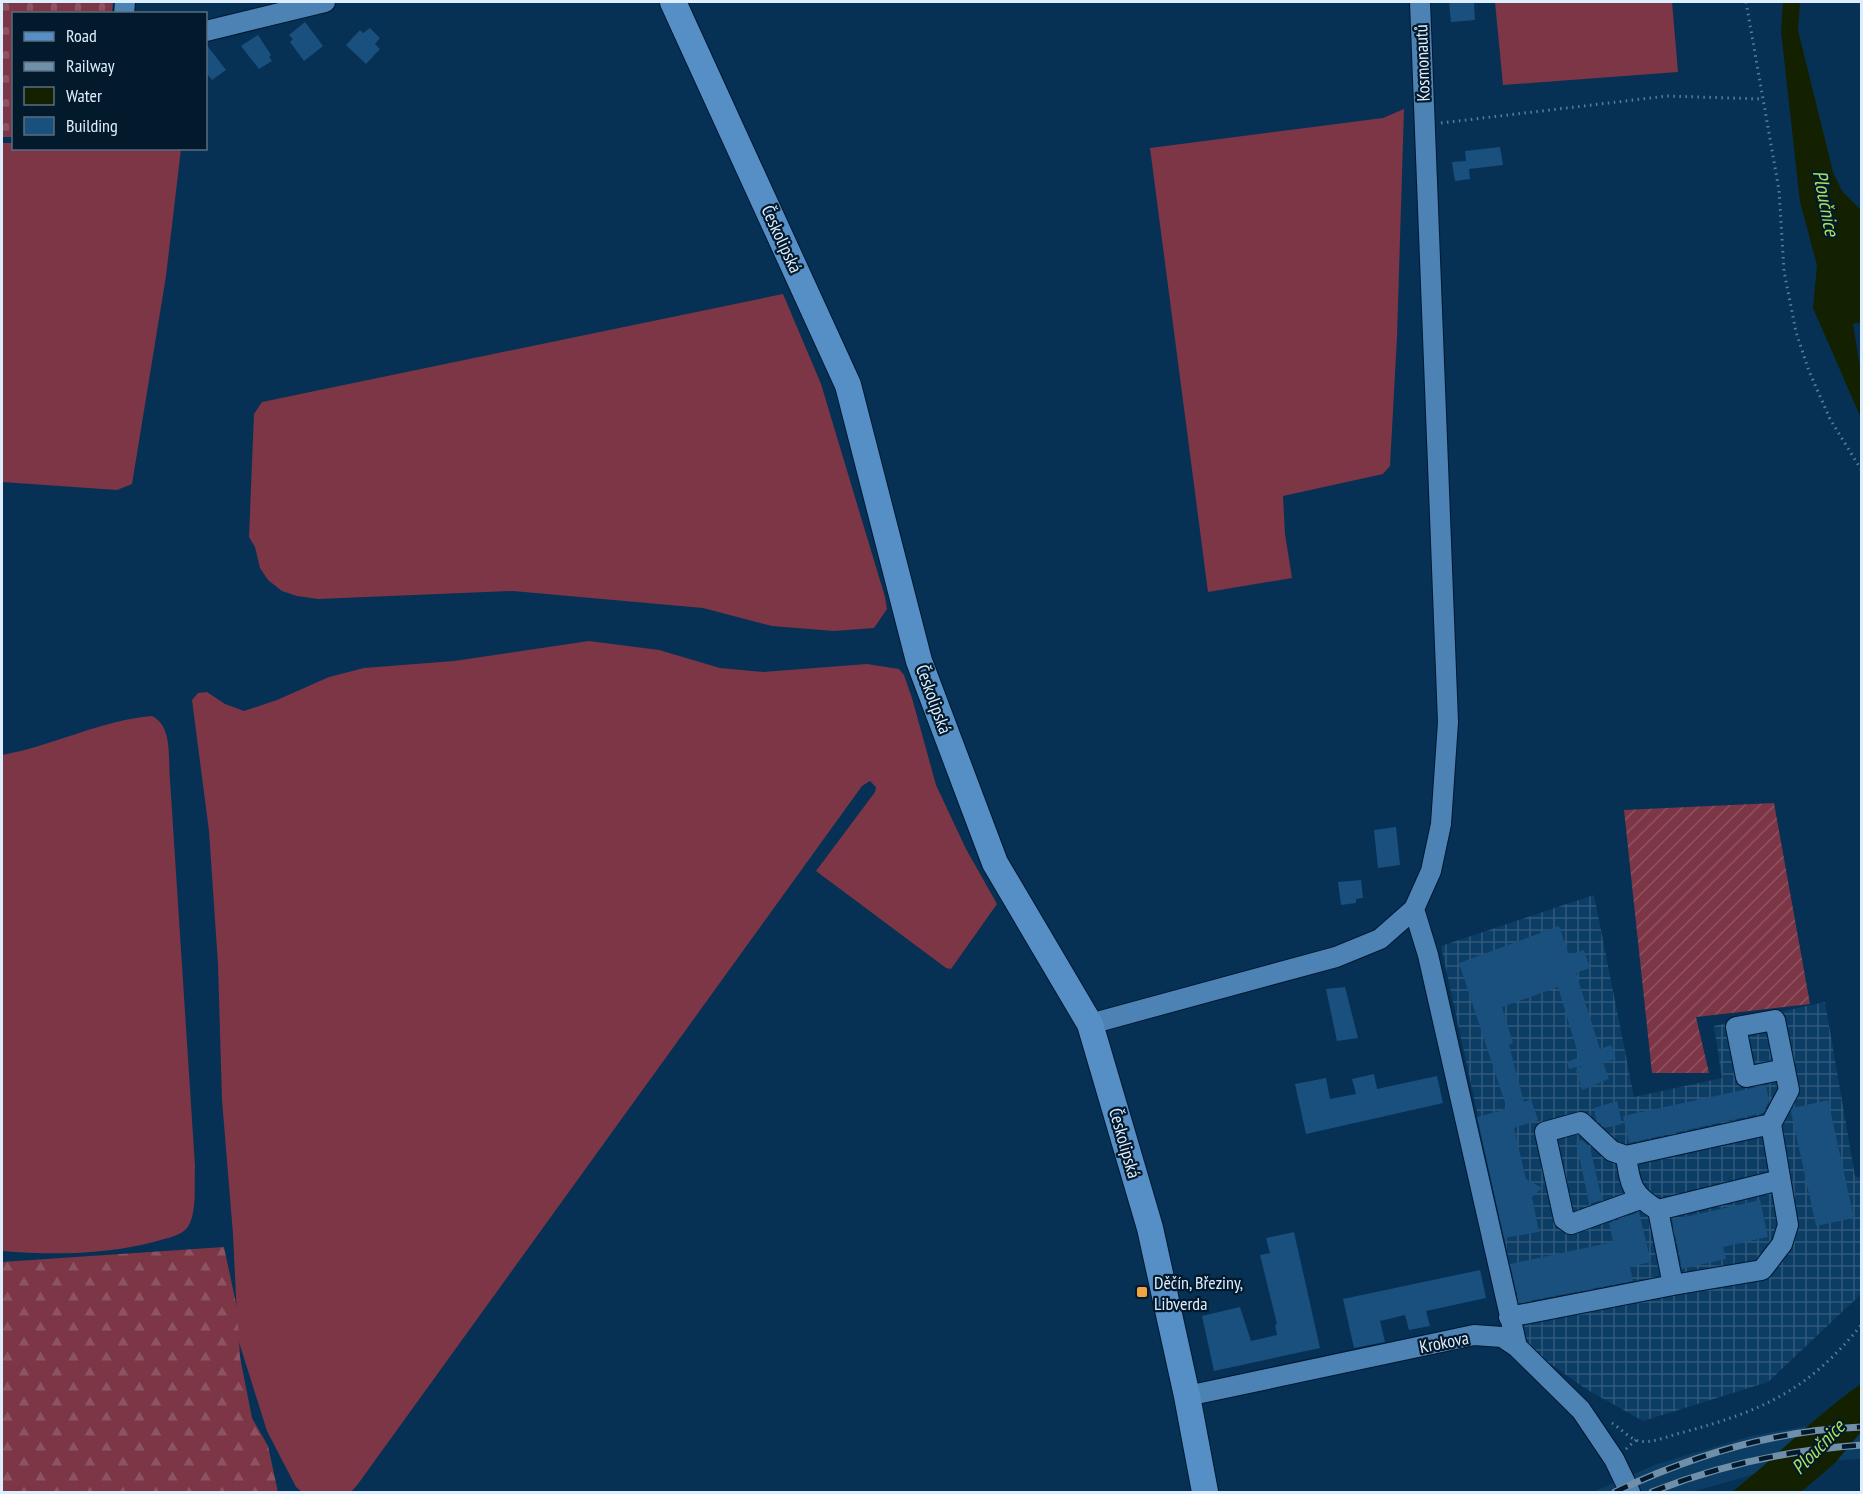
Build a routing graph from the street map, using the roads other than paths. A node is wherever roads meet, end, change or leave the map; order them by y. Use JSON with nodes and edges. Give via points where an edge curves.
{"nodes":[{"id":1,"x":325,"y":2,"type":"edge"},
{"id":2,"x":673,"y":2,"type":"edge"},
{"id":3,"x":1420,"y":2,"type":"edge"},
{"id":4,"x":207,"y":31,"type":"edge"},
{"id":5,"x":1414,"y":909,"type":"junction"},
{"id":6,"x":1090,"y":1024,"type":"junction"},
{"id":7,"x":1785,"y":1069,"type":"dead end"},
{"id":8,"x":1771,"y":1124,"type":"junction"},
{"id":9,"x":1626,"y":1156,"type":"junction"},
{"id":10,"x":1780,"y":1180,"type":"junction"},
{"id":11,"x":1640,"y":1199,"type":"junction"},
{"id":12,"x":1658,"y":1210,"type":"junction"},
{"id":13,"x":1673,"y":1285,"type":"junction"},
{"id":14,"x":1509,"y":1317,"type":"junction"},
{"id":15,"x":1517,"y":1347,"type":"junction"},
{"id":16,"x":1187,"y":1396,"type":"junction"},
{"id":17,"x":1205,"y":1492,"type":"edge"},
{"id":18,"x":1630,"y":1492,"type":"edge"}],
"edges":[{"from":1,"to":4,"type":"street"},
{"from":2,"to":6,"type":"main road","name":"Českolipská","via":[[848,385],[919,661],[995,863]]},
{"from":3,"to":5,"type":"street","name":"Kosmonautů","via":[[1448,722],[1442,824],[1431,871]]},
{"from":5,"to":6,"type":"street","via":[[1380,939],[1336,957]]},
{"from":5,"to":14,"type":"street","via":[[1428,955]]},
{"from":6,"to":16,"type":"main road","name":"Českolipská","via":[[1150,1228]]},
{"from":7,"to":8,"type":"street","via":[[1789,1090]]},
{"from":8,"to":9,"type":"street"},
{"from":8,"to":10,"type":"street"},
{"from":9,"to":11,"type":"street","via":[[1629,1181]]},
{"from":9,"to":11,"type":"street","via":[[1612,1151],[1581,1122],[1545,1132],[1564,1219],[1571,1224]]},
{"from":10,"to":12,"type":"street"},
{"from":10,"to":13,"type":"street","via":[[1788,1225],[1782,1244],[1762,1270]]},
{"from":11,"to":12,"type":"street"},
{"from":12,"to":13,"type":"street"},
{"from":13,"to":14,"type":"street"},
{"from":14,"to":15,"type":"street"},
{"from":15,"to":16,"type":"street","name":"Krokova","via":[[1502,1337],[1474,1335]]},
{"from":15,"to":18,"type":"street","name":"Krokova","via":[[1581,1410],[1614,1459]]},
{"from":16,"to":17,"type":"main road","name":"Českolipská"}]}
